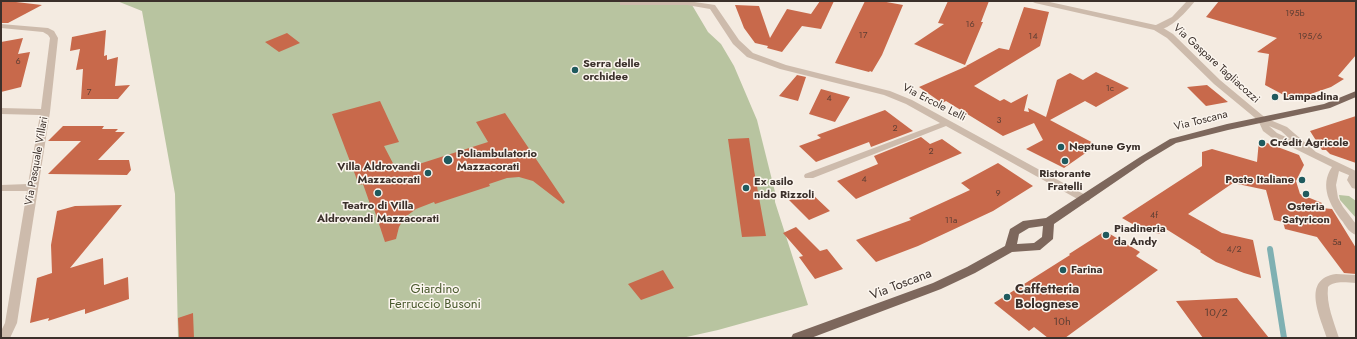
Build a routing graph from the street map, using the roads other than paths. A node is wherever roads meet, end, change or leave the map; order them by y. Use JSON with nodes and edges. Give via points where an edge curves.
{"nodes":[{"id":1,"x":1035,"y":1,"type":"edge"},
{"id":2,"x":1191,"y":1,"type":"edge"},
{"id":3,"x":623,"y":4,"type":"dead end"},
{"id":4,"x":1,"y":26,"type":"edge"},
{"id":5,"x":1157,"y":28,"type":"junction"},
{"id":6,"x":1354,"y":96,"type":"edge"},
{"id":7,"x":1,"y":111,"type":"edge"},
{"id":8,"x":45,"y":112,"type":"junction"},
{"id":9,"x":1263,"y":120,"type":"junction"},
{"id":10,"x":947,"y":123,"type":"junction"},
{"id":11,"x":1337,"y":167,"type":"junction"},
{"id":12,"x":1355,"y":175,"type":"edge"},
{"id":13,"x":809,"y":176,"type":"dead end"},
{"id":14,"x":1356,"y":186,"type":"edge"},
{"id":15,"x":32,"y":187,"type":"junction"},
{"id":16,"x":1,"y":188,"type":"edge"},
{"id":17,"x":1085,"y":199,"type":"junction"},
{"id":18,"x":1049,"y":222,"type":"junction"},
{"id":19,"x":1356,"y":231,"type":"edge"},
{"id":20,"x":1010,"y":248,"type":"junction"},
{"id":21,"x":1356,"y":279,"type":"edge"},
{"id":22,"x":4,"y":338,"type":"edge"},
{"id":23,"x":797,"y":338,"type":"edge"},
{"id":24,"x":1333,"y":338,"type":"edge"}],
"edges":[{"from":1,"to":5,"type":"street","name":"Via Gaspare Tagliacozzi"},
{"from":2,"to":5,"type":"street","via":[[1175,19]]},
{"from":3,"to":10,"type":"street","name":"Via Ercole Lelli","via":[[687,3],[712,7],[736,42],[750,55],[783,67],[887,93]]},
{"from":4,"to":8,"type":"street","name":"Via Pasquale Villari","via":[[44,30],[51,33],[54,38]]},
{"from":5,"to":9,"type":"street","name":"Via Gaspare Tagliacozzi","via":[[1170,36],[1217,82]]},
{"from":6,"to":9,"type":"main road","name":"Via Toscana","via":[[1327,106]]},
{"from":7,"to":8,"type":"street"},
{"from":8,"to":15,"type":"street","name":"Via Pasquale Villari"},
{"from":9,"to":11,"type":"street","name":"Via Gaspare Tagliacozzi","via":[[1266,129],[1274,135]]},
{"from":9,"to":17,"type":"main road","name":"Via Toscana","via":[[1173,141]]},
{"from":10,"to":13,"type":"street"},
{"from":10,"to":17,"type":"street","name":"Via Ercole Lelli"},
{"from":11,"to":12,"type":"street","name":"Via Gaspare Tagliacozzi"},
{"from":11,"to":19,"type":"street","via":[[1332,173],[1332,200]]},
{"from":12,"to":14,"type":"street","via":[[1352,180]]},
{"from":15,"to":16,"type":"street"},
{"from":15,"to":22,"type":"street","name":"Via Pasquale Villari","via":[[11,323]]},
{"from":17,"to":18,"type":"main road","name":"Via Toscana"},
{"from":18,"to":20,"type":"main road","name":"Via Toscana","via":[[1027,224],[1014,232]]},
{"from":18,"to":20,"type":"main road","name":"Via Toscana","via":[[1047,240],[1036,247]]},
{"from":20,"to":23,"type":"main road","name":"Via Toscana","via":[[937,286]]},
{"from":21,"to":24,"type":"street","via":[[1334,279],[1325,282],[1322,288],[1322,300]]}]}
